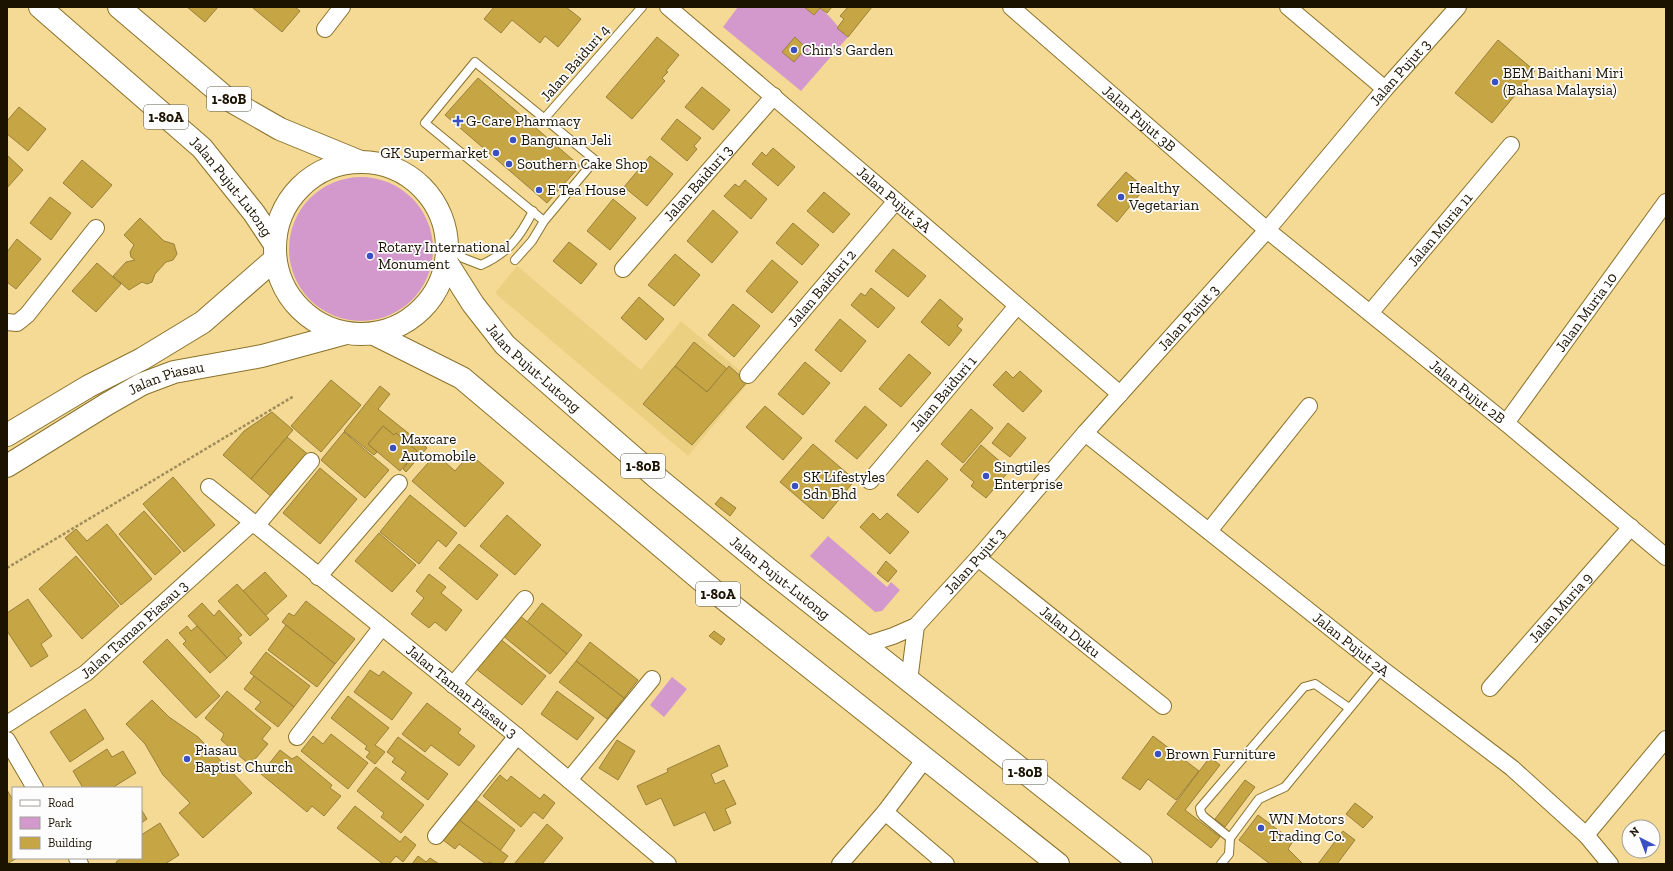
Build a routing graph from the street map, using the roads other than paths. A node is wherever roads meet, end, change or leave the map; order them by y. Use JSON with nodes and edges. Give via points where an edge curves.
{"nodes":[{"id":1,"x":40,"y":7,"type":"edge"},
{"id":2,"x":119,"y":7,"type":"edge"},
{"id":3,"x":342,"y":7,"type":"edge"},
{"id":4,"x":642,"y":7,"type":"edge"},
{"id":5,"x":668,"y":7,"type":"edge"},
{"id":6,"x":1011,"y":7,"type":"edge"},
{"id":7,"x":1288,"y":7,"type":"edge"},
{"id":8,"x":1458,"y":7,"type":"edge"},
{"id":9,"x":325,"y":28,"type":"dead end"},
{"id":10,"x":1385,"y":89,"type":"junction"},
{"id":11,"x":774,"y":96,"type":"junction"},
{"id":12,"x":544,"y":119,"type":"junction"},
{"id":13,"x":1511,"y":145,"type":"dead end"},
{"id":14,"x":358,"y":161,"type":"junction"},
{"id":15,"x":896,"y":201,"type":"junction"},
{"id":16,"x":1666,"y":202,"type":"edge"},
{"id":17,"x":532,"y":211,"type":"junction"},
{"id":18,"x":544,"y":221,"type":"junction"},
{"id":19,"x":96,"y":228,"type":"dead end"},
{"id":20,"x":1267,"y":230,"type":"junction"},
{"id":21,"x":448,"y":241,"type":"junction"},
{"id":22,"x":274,"y":251,"type":"junction"},
{"id":23,"x":515,"y":260,"type":"dead end"},
{"id":24,"x":447,"y":263,"type":"junction"},
{"id":25,"x":623,"y":269,"type":"dead end"},
{"id":26,"x":1017,"y":306,"type":"junction"},
{"id":27,"x":1370,"y":313,"type":"junction"},
{"id":28,"x":12,"y":322,"type":"edge"},
{"id":29,"x":343,"y":334,"type":"junction"},
{"id":30,"x":374,"y":334,"type":"junction"},
{"id":31,"x":748,"y":375,"type":"dead end"},
{"id":32,"x":1120,"y":394,"type":"junction"},
{"id":33,"x":1309,"y":406,"type":"dead end"},
{"id":34,"x":1506,"y":423,"type":"junction"},
{"id":35,"x":1085,"y":433,"type":"junction"},
{"id":36,"x":7,"y":435,"type":"edge"},
{"id":37,"x":311,"y":461,"type":"dead end"},
{"id":38,"x":7,"y":466,"type":"edge"},
{"id":39,"x":870,"y":481,"type":"dead end"},
{"id":40,"x":399,"y":483,"type":"dead end"},
{"id":41,"x":209,"y":487,"type":"dead end"},
{"id":42,"x":254,"y":525,"type":"junction"},
{"id":43,"x":1631,"y":527,"type":"junction"},
{"id":44,"x":1208,"y":531,"type":"junction"},
{"id":45,"x":1666,"y":557,"type":"edge"},
{"id":46,"x":978,"y":558,"type":"junction"},
{"id":47,"x":318,"y":577,"type":"junction"},
{"id":48,"x":525,"y":599,"type":"dead end"},
{"id":49,"x":916,"y":626,"type":"junction"},
{"id":50,"x":381,"y":628,"type":"junction"},
{"id":51,"x":865,"y":645,"type":"junction"},
{"id":52,"x":1382,"y":669,"type":"junction"},
{"id":53,"x":652,"y":679,"type":"dead end"},
{"id":54,"x":910,"y":681,"type":"junction"},
{"id":55,"x":452,"y":685,"type":"junction"},
{"id":56,"x":1490,"y":688,"type":"dead end"},
{"id":57,"x":1163,"y":706,"type":"dead end"},
{"id":58,"x":1349,"y":708,"type":"junction"},
{"id":59,"x":7,"y":724,"type":"edge"},
{"id":60,"x":516,"y":736,"type":"junction"},
{"id":61,"x":296,"y":737,"type":"dead end"},
{"id":62,"x":1666,"y":739,"type":"edge"},
{"id":63,"x":7,"y":740,"type":"edge"},
{"id":64,"x":925,"y":759,"type":"junction"},
{"id":65,"x":569,"y":780,"type":"junction"},
{"id":66,"x":34,"y":787,"type":"edge"},
{"id":67,"x":885,"y":812,"type":"junction"},
{"id":68,"x":1586,"y":835,"type":"junction"},
{"id":69,"x":436,"y":836,"type":"dead end"},
{"id":70,"x":1230,"y":838,"type":"junction"},
{"id":71,"x":668,"y":864,"type":"edge"},
{"id":72,"x":840,"y":864,"type":"edge"},
{"id":73,"x":946,"y":864,"type":"edge"},
{"id":74,"x":1058,"y":864,"type":"edge"},
{"id":75,"x":1141,"y":864,"type":"edge"},
{"id":76,"x":1221,"y":864,"type":"edge"},
{"id":77,"x":1610,"y":864,"type":"edge"}],
"edges":[{"from":1,"to":22,"type":"main road","name":"Jalan Pujut-Lutong","number":"1-80A","via":[[202,148],[254,213]]},
{"from":2,"to":14,"type":"main road","number":"1-80B","via":[[226,98],[280,129]]},
{"from":3,"to":9,"type":"street"},
{"from":4,"to":12,"type":"lane","name":"Jalan Baiduri 4"},
{"from":5,"to":11,"type":"street","name":"Jalan Pujut 3A"},
{"from":6,"to":20,"type":"street","name":"Jalan Pujut 3B"},
{"from":7,"to":10,"type":"street"},
{"from":8,"to":10,"type":"street","name":"Jalan Pujut 3"},
{"from":10,"to":20,"type":"street","name":"Jalan Pujut 3"},
{"from":11,"to":15,"type":"street","name":"Jalan Pujut 3A"},
{"from":11,"to":25,"type":"street","name":"Jalan Baiduri 3"},
{"from":12,"to":17,"type":"lane","name":"Jalan Baiduri 4","via":[[475,62],[425,123]]},
{"from":12,"to":18,"type":"lane","name":"Jalan Baiduri 4","via":[[595,160]]},
{"from":13,"to":27,"type":"street","name":"Jalan Muria 11"},
{"from":14,"to":21,"type":"main road","via":[[385,164],[410,176],[429,194],[442,217]]},
{"from":14,"to":22,"type":"main road","via":[[327,168],[300,185],[282,212]]},
{"from":15,"to":26,"type":"street","name":"Jalan Pujut 3A"},
{"from":15,"to":31,"type":"street","name":"Jalan Baiduri 2"},
{"from":16,"to":34,"type":"street","name":"Jalan Muria 10"},
{"from":17,"to":18,"type":"lane","name":"Jalan Baiduri 4"},
{"from":17,"to":21,"type":"lane","via":[[523,231],[509,248],[497,258],[481,265],[463,258]]},
{"from":18,"to":23,"type":"lane","via":[[532,241]]},
{"from":19,"to":28,"type":"street","via":[[27,314]]},
{"from":20,"to":27,"type":"street","name":"Jalan Pujut 2B"},
{"from":20,"to":32,"type":"street","name":"Jalan Pujut 3"},
{"from":21,"to":24,"type":"main road"},
{"from":22,"to":29,"type":"main road","name":"Jalan Pujut-Lutong","via":[[286,294],[311,320]]},
{"from":22,"to":36,"type":"main road","name":"Jalan Piasau","via":[[203,322]]},
{"from":24,"to":30,"type":"main road","via":[[438,289],[421,310],[400,326]]},
{"from":24,"to":51,"type":"main road","name":"Jalan Pujut-Lutong","number":"1-80B","via":[[473,304],[505,345],[656,477]]},
{"from":26,"to":32,"type":"street","name":"Jalan Pujut 3A"},
{"from":26,"to":39,"type":"street","name":"Jalan Baiduri 1"},
{"from":27,"to":34,"type":"street","name":"Jalan Pujut 2B"},
{"from":29,"to":30,"type":"main road"},
{"from":29,"to":38,"type":"main road","name":"Jalan Piasau","via":[[262,356],[174,372],[142,384]]},
{"from":30,"to":64,"type":"main road","number":"1-80A","via":[[462,378],[714,591]]},
{"from":32,"to":35,"type":"street","name":"Jalan Pujut 3"},
{"from":33,"to":44,"type":"street"},
{"from":34,"to":43,"type":"street","name":"Jalan Pujut 2B"},
{"from":35,"to":44,"type":"street","name":"Jalan Pujut 2A"},
{"from":35,"to":46,"type":"street","name":"Jalan Pujut 3"},
{"from":37,"to":42,"type":"street"},
{"from":40,"to":47,"type":"street"},
{"from":41,"to":42,"type":"street","name":"Jalan Taman Piasau 3"},
{"from":42,"to":47,"type":"street","name":"Jalan Taman Piasau 3"},
{"from":42,"to":59,"type":"street","name":"Jalan Taman Piasau 3","via":[[86,673]]},
{"from":43,"to":45,"type":"street","name":"Jalan Pujut 2B"},
{"from":43,"to":56,"type":"street","name":"Jalan Muria 9"},
{"from":44,"to":52,"type":"street","name":"Jalan Pujut 2A"},
{"from":46,"to":49,"type":"street","name":"Jalan Pujut 3"},
{"from":46,"to":57,"type":"street","name":"Jalan Duku"},
{"from":47,"to":50,"type":"street","name":"Jalan Taman Piasau 3"},
{"from":48,"to":55,"type":"street"},
{"from":49,"to":51,"type":"street","name":"Jalan Pujut 3"},
{"from":49,"to":54,"type":"street"},
{"from":50,"to":55,"type":"street","name":"Jalan Taman Piasau 3"},
{"from":50,"to":61,"type":"street"},
{"from":51,"to":54,"type":"main road","name":"Jalan Pujut-Lutong","number":"1-80B"},
{"from":52,"to":58,"type":"lane"},
{"from":52,"to":68,"type":"street","name":"Jalan Pujut 2A","via":[[1494,753]]},
{"from":53,"to":65,"type":"street"},
{"from":54,"to":75,"type":"main road","name":"Jalan Pujut-Lutong","number":"1-80B"},
{"from":55,"to":60,"type":"street","name":"Jalan Taman Piasau 3"},
{"from":58,"to":70,"type":"lane","via":[[1285,787],[1259,799]]},
{"from":58,"to":70,"type":"lane","via":[[1315,684],[1304,687],[1200,808],[1203,816]]},
{"from":60,"to":65,"type":"street","name":"Jalan Taman Piasau 3"},
{"from":60,"to":69,"type":"street"},
{"from":62,"to":68,"type":"street"},
{"from":63,"to":66,"type":"street"},
{"from":64,"to":67,"type":"street"},
{"from":64,"to":74,"type":"main road","number":"1-80A"},
{"from":65,"to":71,"type":"street","name":"Jalan Taman Piasau 3"},
{"from":67,"to":72,"type":"street"},
{"from":67,"to":73,"type":"street"},
{"from":68,"to":77,"type":"street","name":"Jalan Pujut 2A"},
{"from":70,"to":76,"type":"lane","via":[[1229,854]]}]}
